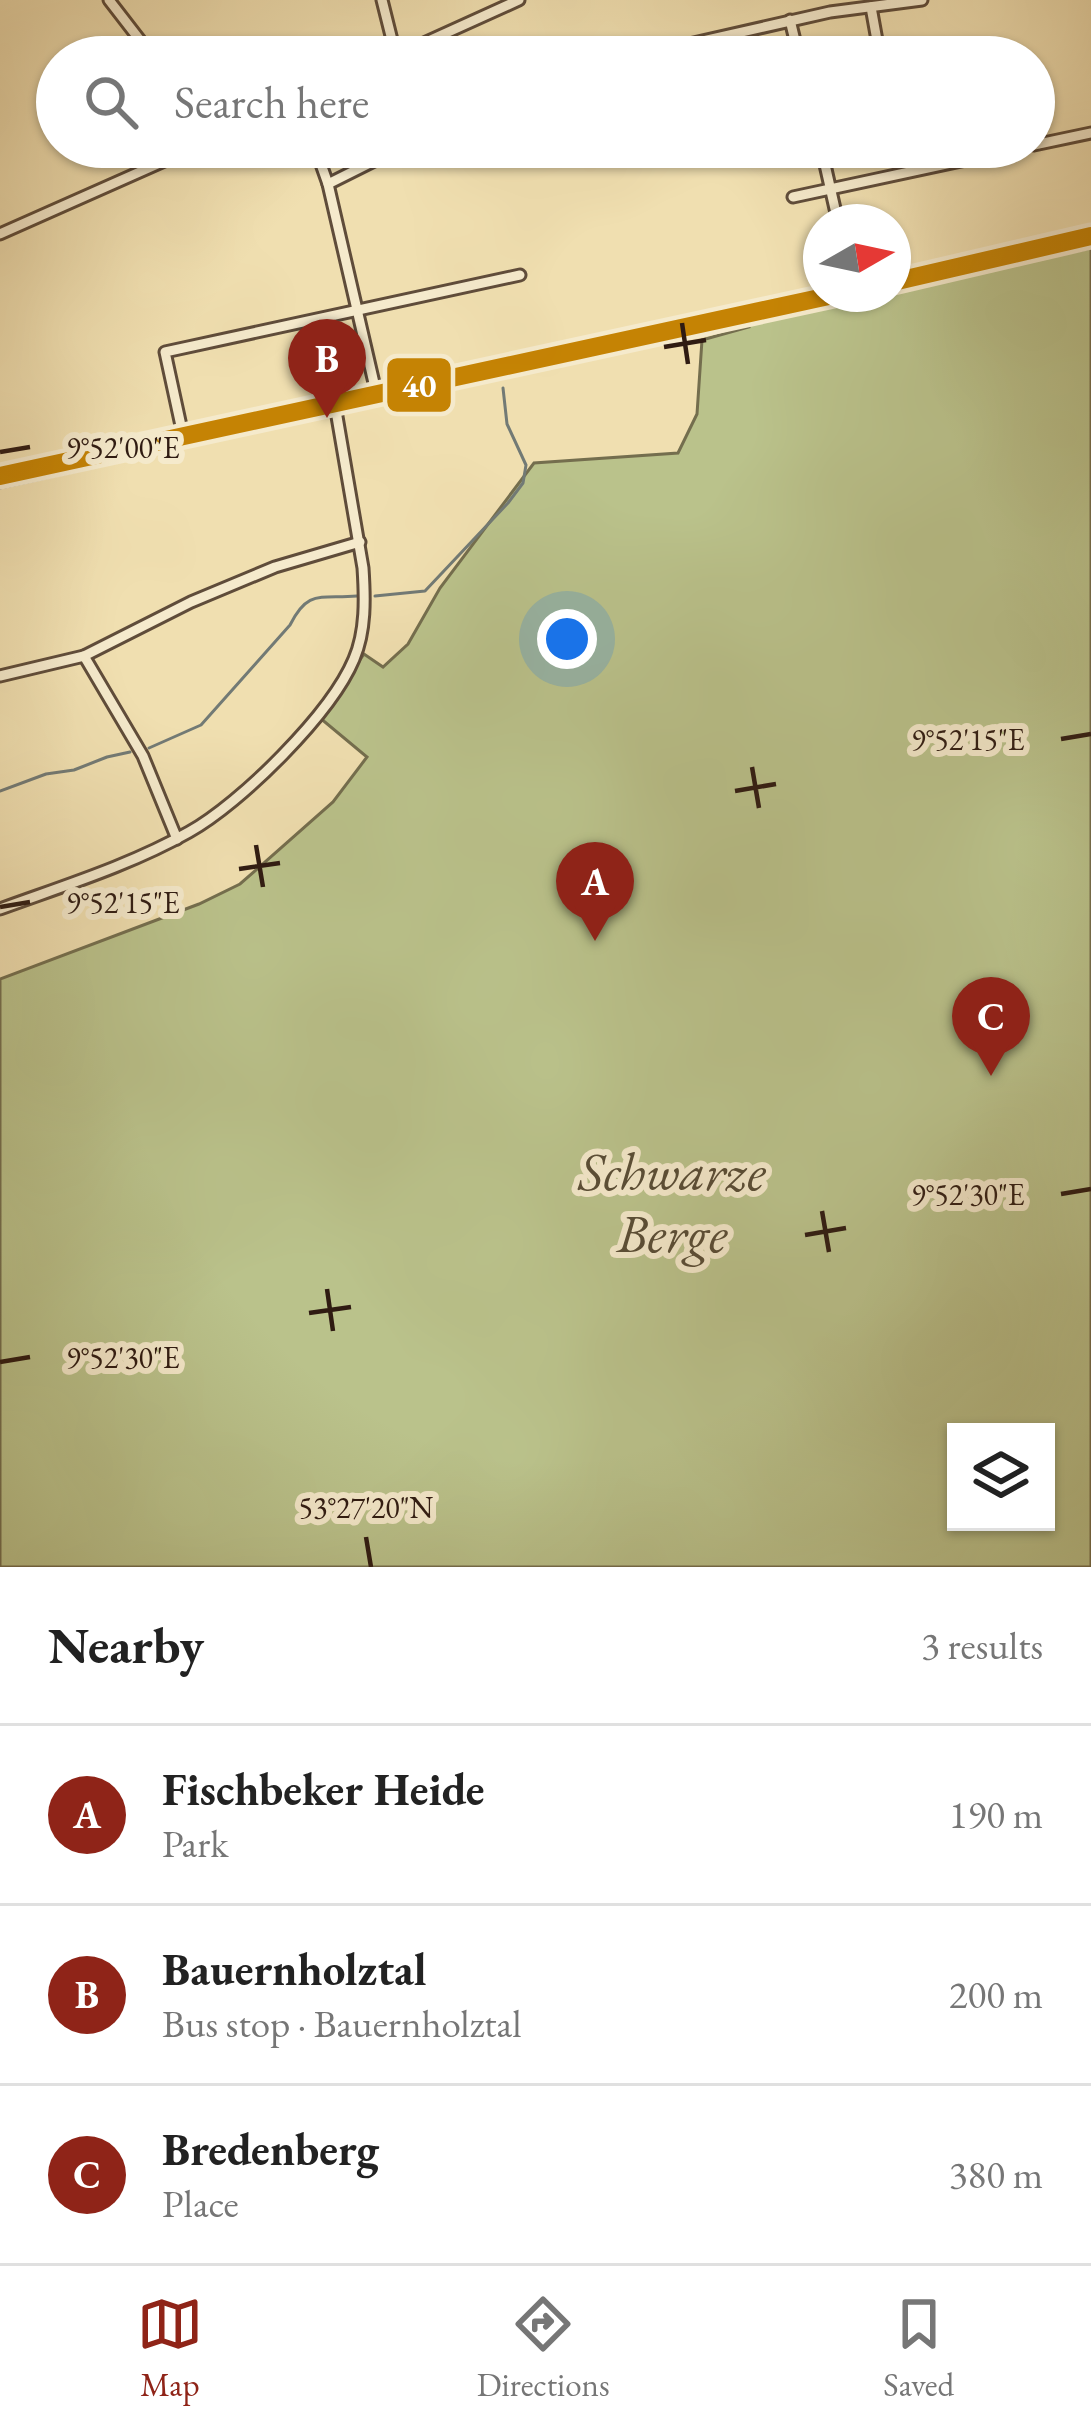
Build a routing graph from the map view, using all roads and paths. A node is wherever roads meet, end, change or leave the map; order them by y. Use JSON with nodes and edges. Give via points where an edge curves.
{"nodes":[{"id":1,"x":109,"y":0,"type":"edge"},
{"id":2,"x":382,"y":0,"type":"edge"},
{"id":3,"x":519,"y":0,"type":"edge"},
{"id":4,"x":922,"y":0,"type":"edge"},
{"id":5,"x":829,"y":6,"type":"edge"},
{"id":6,"x":871,"y":7,"type":"junction"},
{"id":7,"x":790,"y":20,"type":"junction"},
{"id":8,"x":138,"y":36,"type":"edge"},
{"id":9,"x":390,"y":36,"type":"edge"},
{"id":10,"x":439,"y":36,"type":"edge"},
{"id":11,"x":722,"y":36,"type":"edge"},
{"id":12,"x":794,"y":36,"type":"edge"},
{"id":13,"x":876,"y":36,"type":"edge"},
{"id":14,"x":1091,"y":133,"type":"edge"},
{"id":15,"x":1055,"y":141,"type":"edge"},
{"id":16,"x":149,"y":168,"type":"edge"},
{"id":17,"x":323,"y":168,"type":"edge"},
{"id":18,"x":360,"y":168,"type":"edge"},
{"id":19,"x":826,"y":168,"type":"edge"},
{"id":20,"x":928,"y":168,"type":"edge"},
{"id":21,"x":328,"y":184,"type":"junction"},
{"id":22,"x":831,"y":189,"type":"junction"},
{"id":23,"x":793,"y":197,"type":"dead end"},
{"id":24,"x":834,"y":204,"type":"edge"},
{"id":25,"x":0,"y":234,"type":"edge"},
{"id":26,"x":1091,"y":236,"type":"edge"},
{"id":27,"x":520,"y":275,"type":"dead end"},
{"id":28,"x":911,"y":278,"type":"edge"},
{"id":29,"x":803,"y":302,"type":"edge"},
{"id":30,"x":358,"y":310,"type":"junction"},
{"id":31,"x":377,"y":396,"type":"junction"},
{"id":32,"x":335,"y":405,"type":"junction"},
{"id":33,"x":183,"y":435,"type":"junction"},
{"id":34,"x":0,"y":476,"type":"edge"},
{"id":35,"x":360,"y":542,"type":"junction"},
{"id":36,"x":84,"y":656,"type":"junction"},
{"id":37,"x":0,"y":676,"type":"edge"},
{"id":38,"x":177,"y":839,"type":"junction"},
{"id":39,"x":0,"y":909,"type":"edge"}],
"edges":[{"from":1,"to":8,"type":"street"},
{"from":2,"to":9,"type":"street"},
{"from":3,"to":10,"type":"street"},
{"from":4,"to":6,"type":"street"},
{"from":5,"to":6,"type":"street"},
{"from":5,"to":7,"type":"street"},
{"from":6,"to":13,"type":"street"},
{"from":7,"to":11,"type":"street"},
{"from":7,"to":12,"type":"street"},
{"from":14,"to":15,"type":"street"},
{"from":16,"to":25,"type":"street"},
{"from":17,"to":21,"type":"street"},
{"from":18,"to":21,"type":"street"},
{"from":19,"to":22,"type":"street"},
{"from":20,"to":22,"type":"street"},
{"from":21,"to":30,"type":"street"},
{"from":22,"to":23,"type":"street"},
{"from":22,"to":24,"type":"street"},
{"from":26,"to":28,"type":"street"},
{"from":27,"to":30,"type":"street"},
{"from":29,"to":31,"type":"street"},
{"from":30,"to":31,"type":"street"},
{"from":30,"to":33,"type":"street","via":[[165,352]]},
{"from":31,"to":32,"type":"street"},
{"from":32,"to":33,"type":"street"},
{"from":32,"to":35,"type":"street"},
{"from":33,"to":34,"type":"street"},
{"from":35,"to":36,"type":"street","via":[[191,602]]},
{"from":35,"to":38,"type":"street","via":[[363,620],[347,671],[262,776]]},
{"from":36,"to":37,"type":"street"},
{"from":36,"to":38,"type":"street","via":[[135,741]]},
{"from":38,"to":39,"type":"street"}]}
